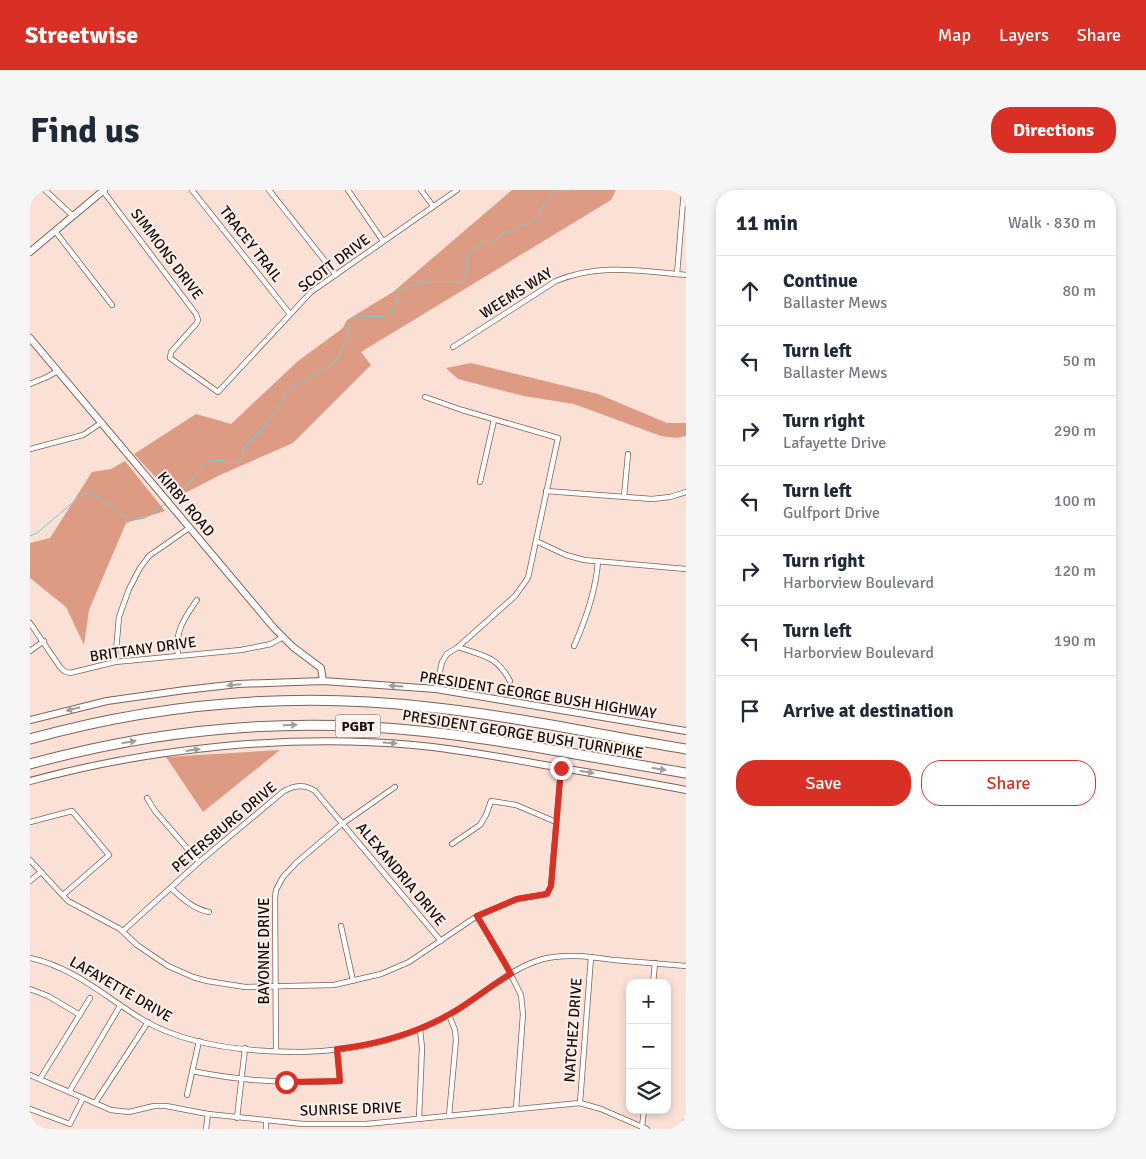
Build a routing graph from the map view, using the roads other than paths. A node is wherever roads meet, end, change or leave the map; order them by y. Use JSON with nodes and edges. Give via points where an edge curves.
{"nodes":[{"id":1,"x":44,"y":190,"type":"edge"},
{"id":2,"x":104,"y":190,"type":"edge"},
{"id":3,"x":192,"y":190,"type":"edge"},
{"id":4,"x":269,"y":190,"type":"edge"},
{"id":5,"x":348,"y":190,"type":"edge"},
{"id":6,"x":421,"y":190,"type":"edge"},
{"id":7,"x":457,"y":190,"type":"edge"},
{"id":8,"x":684,"y":190,"type":"edge"},
{"id":9,"x":433,"y":206,"type":"junction"},
{"id":10,"x":73,"y":216,"type":"junction"},
{"id":11,"x":55,"y":231,"type":"junction"},
{"id":12,"x":383,"y":241,"type":"junction"},
{"id":13,"x":30,"y":252,"type":"edge"},
{"id":14,"x":677,"y":274,"type":"junction"},
{"id":15,"x":336,"y":275,"type":"junction"},
{"id":16,"x":686,"y":275,"type":"edge"},
{"id":17,"x":112,"y":304,"type":"dead end"},
{"id":18,"x":290,"y":314,"type":"junction"},
{"id":19,"x":30,"y":338,"type":"edge"},
{"id":20,"x":453,"y":347,"type":"dead end"},
{"id":21,"x":58,"y":371,"type":"junction"},
{"id":22,"x":30,"y":384,"type":"edge"},
{"id":23,"x":218,"y":392,"type":"joint"},
{"id":24,"x":425,"y":397,"type":"dead end"},
{"id":25,"x":494,"y":420,"type":"junction"},
{"id":26,"x":101,"y":423,"type":"junction"},
{"id":27,"x":30,"y":449,"type":"edge"},
{"id":28,"x":628,"y":454,"type":"dead end"},
{"id":29,"x":480,"y":482,"type":"dead end"},
{"id":30,"x":546,"y":490,"type":"junction"},
{"id":31,"x":686,"y":492,"type":"edge"},
{"id":32,"x":624,"y":497,"type":"junction"},
{"id":33,"x":190,"y":528,"type":"junction"},
{"id":34,"x":536,"y":541,"type":"junction"},
{"id":35,"x":598,"y":561,"type":"junction"},
{"id":36,"x":686,"y":569,"type":"edge"},
{"id":37,"x":197,"y":600,"type":"dead end"},
{"id":38,"x":30,"y":623,"type":"edge"},
{"id":39,"x":283,"y":637,"type":"junction"},
{"id":40,"x":44,"y":641,"type":"junction"},
{"id":41,"x":458,"y":646,"type":"junction"},
{"id":42,"x":574,"y":646,"type":"dead end"},
{"id":43,"x":30,"y":651,"type":"edge"},
{"id":44,"x":178,"y":656,"type":"junction"},
{"id":45,"x":115,"y":662,"type":"junction"},
{"id":46,"x":510,"y":680,"type":"dead end"},
{"id":47,"x":322,"y":681,"type":"junction"},
{"id":48,"x":436,"y":689,"type":"junction"},
{"id":49,"x":30,"y":720,"type":"edge"},
{"id":50,"x":686,"y":731,"type":"edge"},
{"id":51,"x":30,"y":738,"type":"edge"},
{"id":52,"x":686,"y":748,"type":"edge"},
{"id":53,"x":30,"y":764,"type":"edge"},
{"id":54,"x":561,"y":768,"type":"junction"},
{"id":55,"x":686,"y":773,"type":"edge"},
{"id":56,"x":30,"y":781,"type":"edge"},
{"id":57,"x":395,"y":787,"type":"dead end"},
{"id":58,"x":686,"y":788,"type":"edge"},
{"id":59,"x":146,"y":798,"type":"dead end"},
{"id":60,"x":30,"y":822,"type":"edge"},
{"id":61,"x":556,"y":822,"type":"junction"},
{"id":62,"x":342,"y":824,"type":"junction"},
{"id":63,"x":452,"y":844,"type":"dead end"},
{"id":64,"x":30,"y":860,"type":"edge"},
{"id":65,"x":199,"y":862,"type":"junction"},
{"id":66,"x":41,"y":872,"type":"junction"},
{"id":67,"x":30,"y":881,"type":"edge"},
{"id":68,"x":171,"y":888,"type":"junction"},
{"id":69,"x":62,"y":896,"type":"junction"},
{"id":70,"x":209,"y":912,"type":"dead end"},
{"id":71,"x":477,"y":916,"type":"junction"},
{"id":72,"x":341,"y":926,"type":"dead end"},
{"id":73,"x":123,"y":931,"type":"junction"},
{"id":74,"x":441,"y":941,"type":"junction"},
{"id":75,"x":591,"y":957,"type":"junction"},
{"id":76,"x":30,"y":958,"type":"edge"},
{"id":77,"x":655,"y":963,"type":"junction"},
{"id":78,"x":686,"y":966,"type":"edge"},
{"id":79,"x":511,"y":974,"type":"junction"},
{"id":80,"x":653,"y":979,"type":"edge"},
{"id":81,"x":353,"y":981,"type":"junction"},
{"id":82,"x":276,"y":986,"type":"junction"},
{"id":83,"x":30,"y":989,"type":"edge"},
{"id":84,"x":90,"y":998,"type":"dead end"},
{"id":85,"x":120,"y":1006,"type":"junction"},
{"id":86,"x":80,"y":1015,"type":"junction"},
{"id":87,"x":449,"y":1015,"type":"junction"},
{"id":88,"x":148,"y":1022,"type":"junction"},
{"id":89,"x":420,"y":1029,"type":"junction"},
{"id":90,"x":199,"y":1041,"type":"junction"},
{"id":91,"x":245,"y":1048,"type":"junction"},
{"id":92,"x":337,"y":1049,"type":"junction"},
{"id":93,"x":276,"y":1051,"type":"junction"},
{"id":94,"x":192,"y":1072,"type":"junction"},
{"id":95,"x":30,"y":1075,"type":"edge"},
{"id":96,"x":241,"y":1078,"type":"junction"},
{"id":97,"x":40,"y":1079,"type":"junction"},
{"id":98,"x":69,"y":1092,"type":"junction"},
{"id":99,"x":187,"y":1095,"type":"dead end"},
{"id":100,"x":83,"y":1098,"type":"junction"},
{"id":101,"x":96,"y":1103,"type":"junction"},
{"id":102,"x":580,"y":1104,"type":"junction"},
{"id":103,"x":30,"y":1109,"type":"edge"},
{"id":104,"x":516,"y":1109,"type":"junction"},
{"id":105,"x":208,"y":1114,"type":"junction"},
{"id":106,"x":644,"y":1114,"type":"edge"},
{"id":107,"x":449,"y":1116,"type":"junction"},
{"id":108,"x":237,"y":1118,"type":"junction"},
{"id":109,"x":419,"y":1118,"type":"junction"},
{"id":110,"x":266,"y":1121,"type":"junction"},
{"id":111,"x":686,"y":1122,"type":"edge"},
{"id":112,"x":325,"y":1127,"type":"edge"},
{"id":113,"x":642,"y":1127,"type":"junction"},
{"id":114,"x":206,"y":1129,"type":"edge"},
{"id":115,"x":266,"y":1129,"type":"edge"},
{"id":116,"x":647,"y":1129,"type":"edge"},
{"id":117,"x":686,"y":1129,"type":"edge"}],
"edges":[{"from":1,"to":10,"type":"street"},
{"from":2,"to":10,"type":"main road"},
{"from":2,"to":23,"type":"street","name":"SIMMONS DRIVE","via":[[198,317],[196,324],[171,352],[170,358]]},
{"from":3,"to":18,"type":"street","name":"TRACEY TRAIL"},
{"from":4,"to":15,"type":"street"},
{"from":5,"to":12,"type":"street"},
{"from":6,"to":9,"type":"street"},
{"from":7,"to":9,"type":"street","name":"SCOTT DRIVE"},
{"from":8,"to":14,"type":"street"},
{"from":9,"to":12,"type":"street","name":"SCOTT DRIVE"},
{"from":10,"to":11,"type":"main road"},
{"from":11,"to":13,"type":"main road"},
{"from":11,"to":17,"type":"street"},
{"from":12,"to":15,"type":"street","name":"SCOTT DRIVE"},
{"from":14,"to":16,"type":"street","name":"WEEMS WAY"},
{"from":14,"to":20,"type":"street","name":"WEEMS WAY","via":[[603,269],[571,275],[556,281]]},
{"from":15,"to":18,"type":"street","name":"SCOTT DRIVE","via":[[311,292]]},
{"from":18,"to":23,"type":"street","name":"SCOTT DRIVE"},
{"from":19,"to":21,"type":"main road","name":"KIRBY ROAD"},
{"from":21,"to":22,"type":"street"},
{"from":21,"to":26,"type":"main road","name":"KIRBY ROAD"},
{"from":24,"to":25,"type":"street"},
{"from":25,"to":29,"type":"street"},
{"from":25,"to":30,"type":"street","via":[[558,438]]},
{"from":26,"to":27,"type":"street","via":[[83,435]]},
{"from":26,"to":33,"type":"main road","name":"KIRBY ROAD"},
{"from":28,"to":32,"type":"street"},
{"from":30,"to":32,"type":"street"},
{"from":30,"to":34,"type":"street"},
{"from":31,"to":32,"type":"street","via":[[652,499]]},
{"from":33,"to":39,"type":"main road","name":"KIRBY ROAD"},
{"from":33,"to":45,"type":"street","via":[[149,556],[140,568],[119,618]]},
{"from":34,"to":35,"type":"street","via":[[574,558]]},
{"from":34,"to":41,"type":"street","via":[[524,586]]},
{"from":35,"to":36,"type":"street"},
{"from":35,"to":42,"type":"street","via":[[586,620]]},
{"from":37,"to":44,"type":"street","via":[[179,628]]},
{"from":38,"to":40,"type":"street","name":"BRITTANY DRIVE"},
{"from":39,"to":44,"type":"street","name":"BRITTANY DRIVE","via":[[260,647]]},
{"from":39,"to":47,"type":"main road","name":"KIRBY ROAD","via":[[321,668]]},
{"from":40,"to":43,"type":"street"},
{"from":40,"to":45,"type":"street","name":"BRITTANY DRIVE","via":[[64,671]]},
{"from":41,"to":46,"type":"street","via":[[489,657],[504,669]]},
{"from":41,"to":48,"type":"street","via":[[442,662]]},
{"from":44,"to":45,"type":"street","name":"BRITTANY DRIVE"},
{"from":48,"to":47,"type":"main road","name":"PRESIDENT GEORGE BUSH HIGHWAY","one_way":true},
{"from":47,"to":49,"type":"main road","name":"PRESIDENT GEORGE BUSH HIGHWAY","one_way":true,"via":[[238,684],[186,690],[107,701]]},
{"from":48,"to":50,"type":"main road","name":"PRESIDENT GEORGE BUSH HIGHWAY"},
{"from":51,"to":52,"type":"highway","name":"PRESIDENT GEORGE BUSH TURNPIKE","number":"PGBT","via":[[175,709],[330,700],[459,710]]},
{"from":53,"to":55,"type":"highway","name":"PRESIDENT GEORGE BUSH TURNPIKE","number":"PGBT","one_way":true,"via":[[175,734],[321,725],[451,734]]},
{"from":56,"to":54,"type":"main road","one_way":true,"via":[[148,755],[309,742],[413,745]]},
{"from":54,"to":58,"type":"main road","one_way":true},
{"from":54,"to":61,"type":"street"},
{"from":57,"to":62,"type":"street","name":"BAYONNE DRIVE"},
{"from":59,"to":65,"type":"street"},
{"from":60,"to":69,"type":"street","via":[[72,811],[109,855]]},
{"from":61,"to":63,"type":"street","via":[[516,805],[491,802],[480,825]]},
{"from":61,"to":71,"type":"street","via":[[551,886],[547,894],[517,899]]},
{"from":62,"to":65,"type":"street","name":"PETERSBURG DRIVE","via":[[310,787],[291,788]]},
{"from":62,"to":74,"type":"street","name":"ALEXANDRIA DRIVE"},
{"from":62,"to":82,"type":"street","name":"BAYONNE DRIVE","via":[[286,872],[276,890]]},
{"from":64,"to":66,"type":"street"},
{"from":65,"to":68,"type":"street","name":"PETERSBURG DRIVE"},
{"from":66,"to":67,"type":"street"},
{"from":66,"to":69,"type":"street"},
{"from":68,"to":70,"type":"street","via":[[190,904]]},
{"from":68,"to":73,"type":"street","name":"PETERSBURG DRIVE"},
{"from":69,"to":73,"type":"street","via":[[74,906]]},
{"from":71,"to":74,"type":"street"},
{"from":71,"to":79,"type":"street"},
{"from":72,"to":81,"type":"street"},
{"from":73,"to":82,"type":"street","via":[[155,958],[192,977],[232,986]]},
{"from":74,"to":81,"type":"street","via":[[398,968]]},
{"from":75,"to":77,"type":"street","name":"LAFAYETTE DRIVE"},
{"from":75,"to":79,"type":"street","name":"LAFAYETTE DRIVE","via":[[553,957]]},
{"from":75,"to":102,"type":"street","name":"NATCHEZ DRIVE"},
{"from":76,"to":85,"type":"street","name":"LAFAYETTE DRIVE","via":[[78,976]]},
{"from":77,"to":78,"type":"street","name":"LAFAYETTE DRIVE"},
{"from":77,"to":80,"type":"street"},
{"from":79,"to":87,"type":"street","name":"LAFAYETTE DRIVE"},
{"from":79,"to":104,"type":"street","via":[[523,1004]]},
{"from":81,"to":82,"type":"street"},
{"from":82,"to":93,"type":"street","name":"BAYONNE DRIVE"},
{"from":83,"to":86,"type":"street"},
{"from":84,"to":86,"type":"street"},
{"from":85,"to":88,"type":"street","name":"LAFAYETTE DRIVE"},
{"from":85,"to":98,"type":"street"},
{"from":86,"to":97,"type":"street"},
{"from":87,"to":89,"type":"street","name":"LAFAYETTE DRIVE"},
{"from":87,"to":107,"type":"street","via":[[456,1040]]},
{"from":88,"to":90,"type":"street","name":"LAFAYETTE DRIVE"},
{"from":88,"to":101,"type":"street"},
{"from":89,"to":92,"type":"street","name":"LAFAYETTE DRIVE","via":[[380,1042]]},
{"from":89,"to":109,"type":"street"},
{"from":90,"to":91,"type":"street","name":"LAFAYETTE DRIVE"},
{"from":90,"to":94,"type":"street"},
{"from":91,"to":93,"type":"street","name":"LAFAYETTE DRIVE"},
{"from":91,"to":96,"type":"street"},
{"from":92,"to":93,"type":"street","name":"LAFAYETTE DRIVE"},
{"from":92,"to":96,"type":"street","via":[[340,1081],[286,1082]]},
{"from":94,"to":96,"type":"street"},
{"from":94,"to":99,"type":"street"},
{"from":95,"to":97,"type":"street","name":"SUNRISE DRIVE"},
{"from":96,"to":108,"type":"street"},
{"from":97,"to":98,"type":"street","name":"SUNRISE DRIVE"},
{"from":98,"to":100,"type":"street","name":"SUNRISE DRIVE"},
{"from":100,"to":101,"type":"street","name":"SUNRISE DRIVE"},
{"from":100,"to":103,"type":"street","via":[[70,1124]]},
{"from":101,"to":105,"type":"street","name":"SUNRISE DRIVE","via":[[120,1111],[166,1106]]},
{"from":102,"to":104,"type":"street","name":"SUNRISE DRIVE"},
{"from":102,"to":113,"type":"street","name":"SUNRISE DRIVE","via":[[601,1109]]},
{"from":104,"to":107,"type":"street","name":"SUNRISE DRIVE"},
{"from":105,"to":108,"type":"street","name":"SUNRISE DRIVE"},
{"from":105,"to":114,"type":"street"},
{"from":106,"to":113,"type":"street"},
{"from":107,"to":109,"type":"street","name":"SUNRISE DRIVE"},
{"from":108,"to":110,"type":"street","name":"SUNRISE DRIVE"},
{"from":109,"to":112,"type":"street","name":"SUNRISE DRIVE"},
{"from":110,"to":112,"type":"street","name":"SUNRISE DRIVE"},
{"from":110,"to":115,"type":"street"},
{"from":111,"to":117,"type":"main road"},
{"from":113,"to":116,"type":"street","name":"SUNRISE DRIVE"}]}
